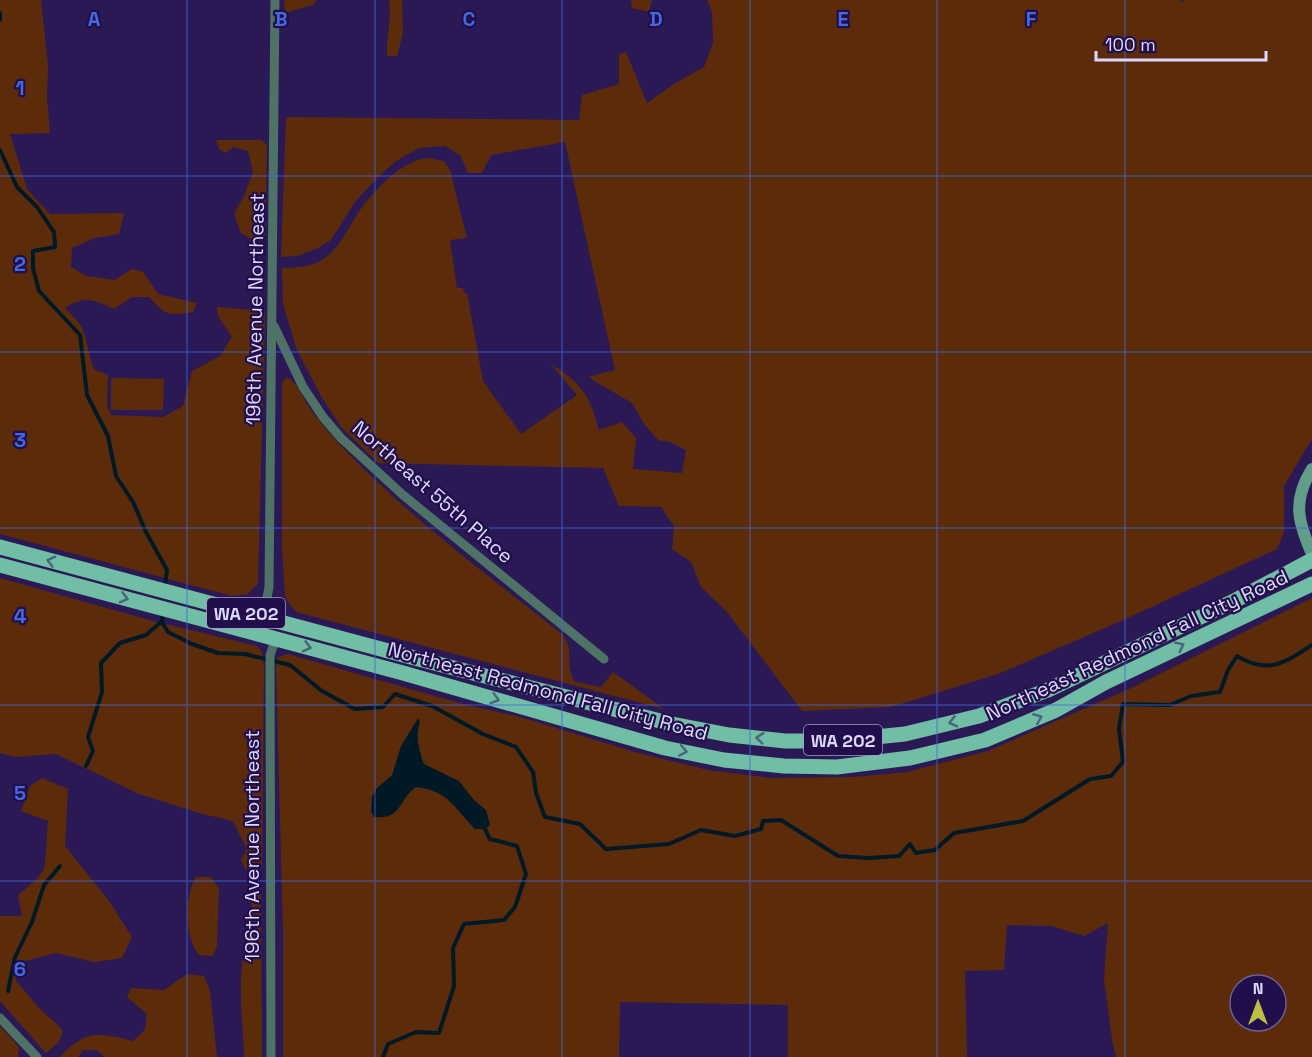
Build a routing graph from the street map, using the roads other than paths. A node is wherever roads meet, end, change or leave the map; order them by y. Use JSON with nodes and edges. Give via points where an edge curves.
{"nodes":[{"id":1,"x":275,"y":0,"type":"edge"},
{"id":2,"x":273,"y":324,"type":"junction"},
{"id":3,"x":1312,"y":469,"type":"edge"},
{"id":4,"x":0,"y":547,"type":"edge"},
{"id":5,"x":1312,"y":554,"type":"edge"},
{"id":6,"x":1312,"y":560,"type":"edge"},
{"id":7,"x":0,"y":565,"type":"edge"},
{"id":8,"x":1312,"y":584,"type":"edge"},
{"id":9,"x":257,"y":615,"type":"junction"},
{"id":10,"x":230,"y":626,"type":"junction"},
{"id":11,"x":301,"y":628,"type":"junction"},
{"id":12,"x":279,"y":639,"type":"junction"},
{"id":13,"x":604,"y":659,"type":"dead end"},
{"id":14,"x":0,"y":1018,"type":"edge"},
{"id":15,"x":37,"y":1057,"type":"edge"},
{"id":16,"x":271,"y":1057,"type":"edge"}],
"edges":[{"from":1,"to":2,"type":"street","name":"196th Avenue Northeast"},
{"from":2,"to":9,"type":"street","name":"196th Avenue Northeast","via":[[269,587]]},
{"from":2,"to":13,"type":"street","name":"Northeast 55th Place","via":[[303,387],[341,438],[403,495]]},
{"from":3,"to":5,"type":"street","via":[[1300,495],[1299,516]]},
{"from":9,"to":4,"type":"main road","name":"Northeast Redmond Fall City Road","number":"WA 202","one_way":true},
{"from":6,"to":11,"type":"main road","name":"Northeast Redmond Fall City Road","number":"WA 202","one_way":true,"via":[[1048,690],[980,716],[905,734],[836,741],[785,741],[672,724]]},
{"from":7,"to":10,"type":"main road","name":"Northeast Redmond Fall City Road","number":"WA 202","one_way":true},
{"from":12,"to":8,"type":"main road","name":"Northeast Redmond Fall City Road","number":"WA 202","one_way":true,"via":[[665,748],[724,760],[837,767],[910,758],[985,740],[1056,710],[1106,682]]},
{"from":9,"to":10,"type":"main road"},
{"from":9,"to":11,"type":"main road","name":"Northeast Redmond Fall City Road","number":"WA 202"},
{"from":10,"to":12,"type":"main road","name":"Northeast Redmond Fall City Road","number":"WA 202"},
{"from":11,"to":12,"type":"main road"},
{"from":12,"to":16,"type":"street","name":"196th Avenue Northeast","via":[[270,656]]},
{"from":14,"to":15,"type":"street"}]}
